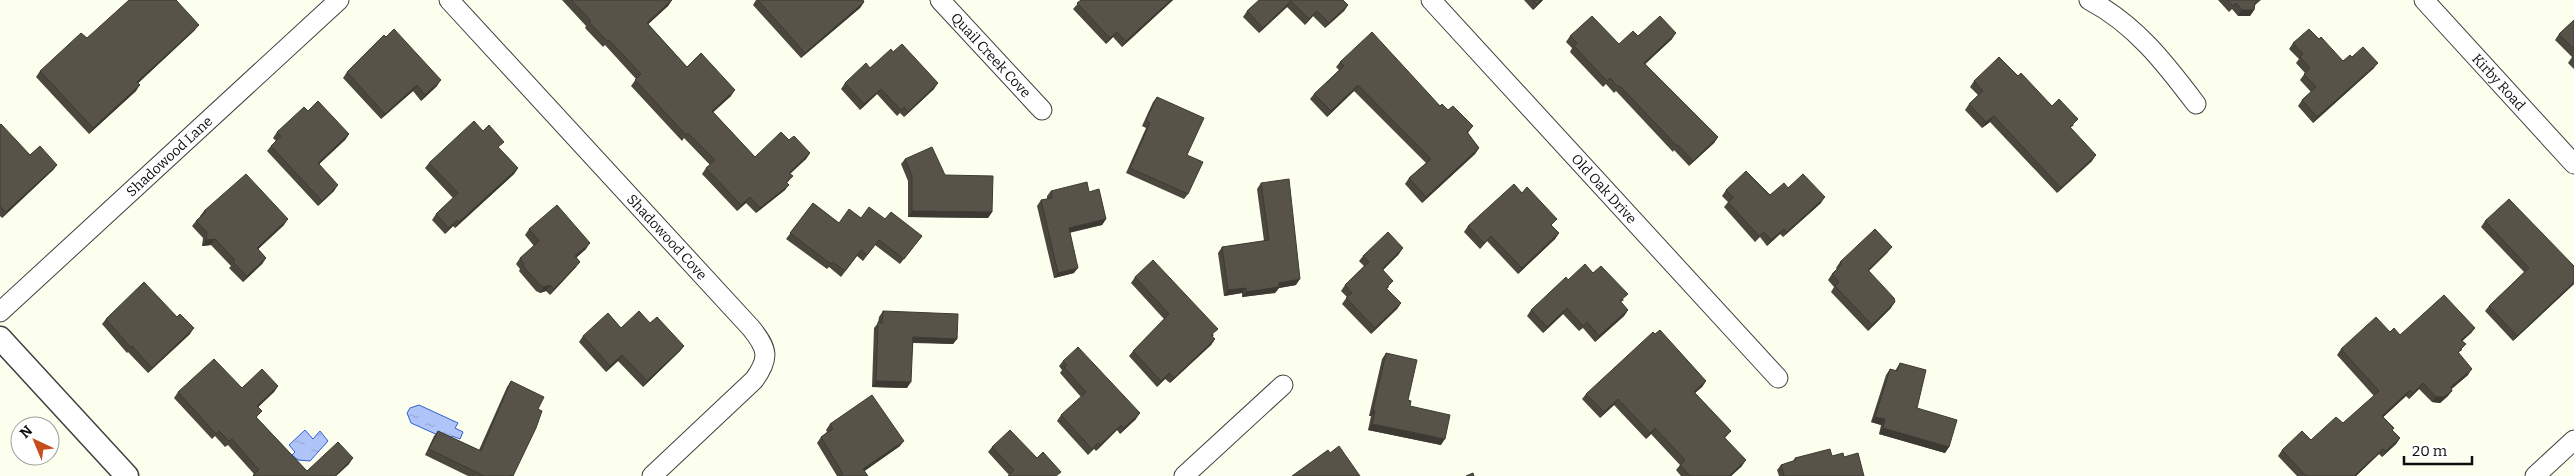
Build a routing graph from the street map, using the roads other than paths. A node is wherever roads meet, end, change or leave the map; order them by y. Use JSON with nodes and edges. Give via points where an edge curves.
{"nodes":[{"id":1,"x":339,"y":0,"type":"edge"},
{"id":2,"x":449,"y":0,"type":"edge"},
{"id":3,"x":940,"y":0,"type":"edge"},
{"id":4,"x":1431,"y":0,"type":"edge"},
{"id":5,"x":2088,"y":0,"type":"edge"},
{"id":6,"x":2424,"y":0,"type":"edge"},
{"id":7,"x":2196,"y":104,"type":"dead end"},
{"id":8,"x":1042,"y":110,"type":"dead end"},
{"id":9,"x":2574,"y":164,"type":"edge"},
{"id":10,"x":0,"y":312,"type":"edge"},
{"id":11,"x":0,"y":338,"type":"edge"},
{"id":12,"x":1778,"y":378,"type":"dead end"},
{"id":13,"x":1283,"y":385,"type":"dead end"},
{"id":14,"x":2574,"y":440,"type":"edge"},
{"id":15,"x":127,"y":476,"type":"edge"},
{"id":16,"x":652,"y":476,"type":"edge"},
{"id":17,"x":1184,"y":476,"type":"edge"},
{"id":18,"x":2535,"y":476,"type":"edge"}],
"edges":[{"from":1,"to":10,"type":"street","name":"Shadowood Lane"},
{"from":2,"to":16,"type":"street","name":"Shadowood Cove","via":[[751,328],[765,349],[766,360],[754,380]]},
{"from":3,"to":8,"type":"street","name":"Quail Creek Cove"},
{"from":4,"to":12,"type":"street","name":"Old Oak Drive"},
{"from":5,"to":7,"type":"street","via":[[2116,15],[2134,30]]},
{"from":6,"to":9,"type":"street","name":"Kirby Road"},
{"from":11,"to":15,"type":"street"},
{"from":13,"to":17,"type":"street"},
{"from":14,"to":18,"type":"street"}]}
